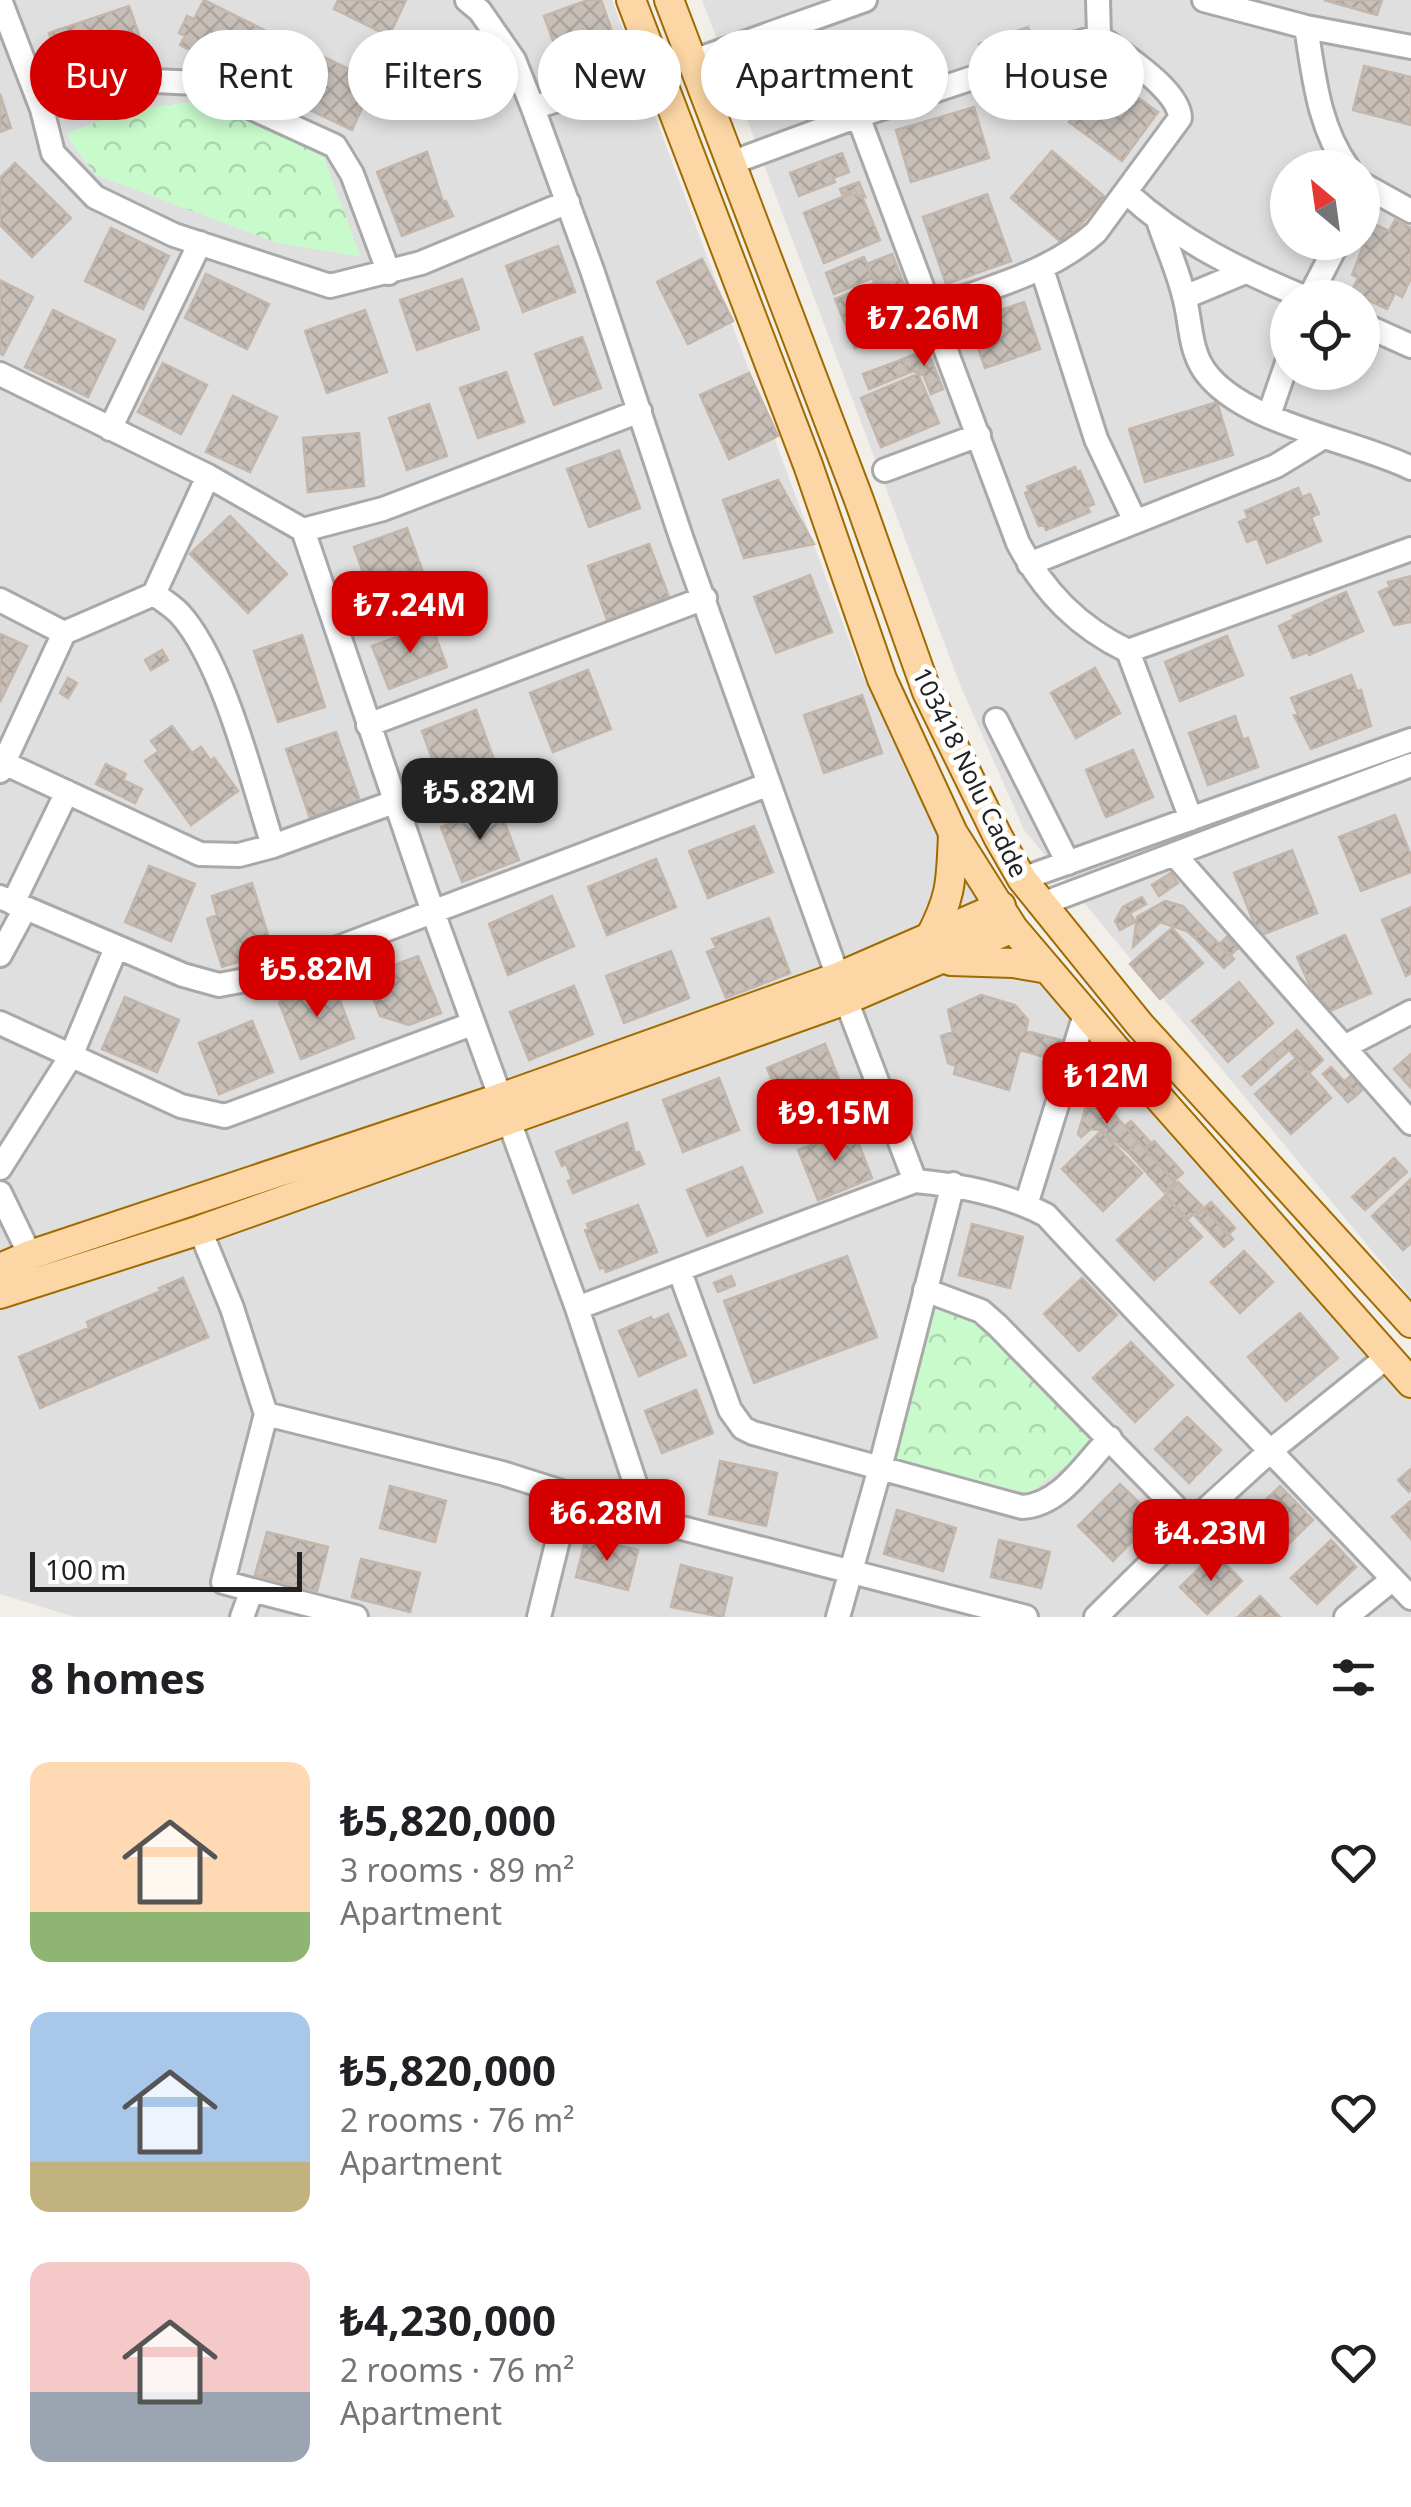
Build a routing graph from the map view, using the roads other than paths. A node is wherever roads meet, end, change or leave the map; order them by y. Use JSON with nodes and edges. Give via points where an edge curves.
{"nodes":[{"id":1,"x":0,"y":0,"type":"edge"},
{"id":2,"x":467,"y":0,"type":"edge"},
{"id":3,"x":631,"y":0,"type":"edge"},
{"id":4,"x":670,"y":0,"type":"edge"},
{"id":5,"x":865,"y":0,"type":"edge"},
{"id":6,"x":1098,"y":0,"type":"edge"},
{"id":7,"x":1204,"y":0,"type":"edge"},
{"id":8,"x":824,"y":6,"type":"edge"},
{"id":9,"x":1306,"y":27,"type":"junction"},
{"id":10,"x":643,"y":30,"type":"edge"},
{"id":11,"x":1099,"y":30,"type":"edge"},
{"id":12,"x":1411,"y":47,"type":"edge"},
{"id":13,"x":693,"y":61,"type":"junction"},
{"id":14,"x":1144,"y":72,"type":"edge"},
{"id":15,"x":30,"y":78,"type":"edge"},
{"id":16,"x":162,"y":81,"type":"edge"},
{"id":17,"x":538,"y":106,"type":"edge"},
{"id":18,"x":533,"y":108,"type":"junction"},
{"id":19,"x":45,"y":120,"type":"edge"},
{"id":20,"x":678,"y":120,"type":"edge"},
{"id":21,"x":847,"y":120,"type":"edge"},
{"id":22,"x":860,"y":120,"type":"edge"},
{"id":23,"x":1338,"y":150,"type":"edge"},
{"id":24,"x":730,"y":163,"type":"junction"},
{"id":25,"x":1127,"y":193,"type":"junction"},
{"id":26,"x":1380,"y":197,"type":"edge"},
{"id":27,"x":568,"y":202,"type":"junction"},
{"id":28,"x":1411,"y":210,"type":"edge"},
{"id":29,"x":1159,"y":223,"type":"junction"},
{"id":30,"x":200,"y":243,"type":"junction"},
{"id":31,"x":1042,"y":270,"type":"junction"},
{"id":32,"x":1245,"y":272,"type":"junction"},
{"id":33,"x":389,"y":273,"type":"junction"},
{"id":34,"x":1270,"y":282,"type":"edge"},
{"id":35,"x":1185,"y":297,"type":"junction"},
{"id":36,"x":932,"y":308,"type":"junction"},
{"id":37,"x":1380,"y":332,"type":"edge"},
{"id":38,"x":1411,"y":346,"type":"edge"},
{"id":39,"x":0,"y":374,"type":"edge"},
{"id":40,"x":1278,"y":390,"type":"edge"},
{"id":41,"x":640,"y":411,"type":"junction"},
{"id":42,"x":1269,"y":415,"type":"junction"},
{"id":43,"x":110,"y":429,"type":"junction"},
{"id":44,"x":978,"y":435,"type":"junction"},
{"id":45,"x":1322,"y":438,"type":"junction"},
{"id":46,"x":1411,"y":468,"type":"edge"},
{"id":47,"x":885,"y":470,"type":"dead end"},
{"id":48,"x":208,"y":476,"type":"junction"},
{"id":49,"x":1135,"y":520,"type":"junction"},
{"id":50,"x":303,"y":530,"type":"junction"},
{"id":51,"x":1411,"y":549,"type":"edge"},
{"id":52,"x":1029,"y":564,"type":"junction"},
{"id":53,"x":154,"y":594,"type":"junction"},
{"id":54,"x":705,"y":598,"type":"junction"},
{"id":55,"x":0,"y":600,"type":"edge"},
{"id":56,"x":64,"y":633,"type":"junction"},
{"id":57,"x":1128,"y":651,"type":"junction"},
{"id":58,"x":996,"y":720,"type":"dead end"},
{"id":59,"x":368,"y":725,"type":"junction"},
{"id":60,"x":1411,"y":740,"type":"edge"},
{"id":61,"x":1411,"y":765,"type":"edge"},
{"id":62,"x":2,"y":767,"type":"edge"},
{"id":63,"x":769,"y":784,"type":"junction"},
{"id":64,"x":67,"y":792,"type":"junction"},
{"id":65,"x":394,"y":802,"type":"junction"},
{"id":66,"x":1191,"y":818,"type":"junction"},
{"id":67,"x":953,"y":834,"type":"junction"},
{"id":68,"x":273,"y":846,"type":"junction"},
{"id":69,"x":1174,"y":854,"type":"junction"},
{"id":70,"x":1068,"y":863,"type":"junction"},
{"id":71,"x":1022,"y":879,"type":"junction"},
{"id":72,"x":12,"y":903,"type":"edge"},
{"id":73,"x":1042,"y":904,"type":"junction"},
{"id":74,"x":432,"y":912,"type":"junction"},
{"id":75,"x":1007,"y":917,"type":"junction"},
{"id":76,"x":116,"y":948,"type":"junction"},
{"id":77,"x":934,"y":950,"type":"junction"},
{"id":78,"x":0,"y":955,"type":"edge"},
{"id":79,"x":1048,"y":969,"type":"junction"},
{"id":80,"x":842,"y":988,"type":"junction"},
{"id":81,"x":1086,"y":1011,"type":"junction"},
{"id":82,"x":1411,"y":1012,"type":"edge"},
{"id":83,"x":0,"y":1023,"type":"edge"},
{"id":84,"x":472,"y":1024,"type":"junction"},
{"id":85,"x":1346,"y":1046,"type":"junction"},
{"id":86,"x":72,"y":1056,"type":"junction"},
{"id":87,"x":505,"y":1109,"type":"junction"},
{"id":88,"x":1411,"y":1123,"type":"edge"},
{"id":89,"x":0,"y":1168,"type":"edge"},
{"id":90,"x":915,"y":1181,"type":"junction"},
{"id":91,"x":952,"y":1184,"type":"junction"},
{"id":92,"x":0,"y":1193,"type":"edge"},
{"id":93,"x":1026,"y":1204,"type":"junction"},
{"id":94,"x":200,"y":1230,"type":"junction"},
{"id":95,"x":30,"y":1255,"type":"junction"},
{"id":96,"x":0,"y":1268,"type":"edge"},
{"id":97,"x":680,"y":1272,"type":"junction"},
{"id":98,"x":924,"y":1290,"type":"junction"},
{"id":99,"x":0,"y":1294,"type":"edge"},
{"id":100,"x":577,"y":1308,"type":"junction"},
{"id":101,"x":1411,"y":1323,"type":"edge"},
{"id":102,"x":1387,"y":1356,"type":"junction"},
{"id":103,"x":1411,"y":1382,"type":"edge"},
{"id":104,"x":266,"y":1414,"type":"junction"},
{"id":105,"x":1110,"y":1438,"type":"junction"},
{"id":106,"x":1269,"y":1452,"type":"junction"},
{"id":107,"x":880,"y":1468,"type":"junction"},
{"id":108,"x":569,"y":1495,"type":"junction"},
{"id":109,"x":646,"y":1519,"type":"junction"},
{"id":110,"x":1191,"y":1522,"type":"junction"},
{"id":111,"x":852,"y":1570,"type":"junction"},
{"id":112,"x":1393,"y":1579,"type":"junction"},
{"id":113,"x":252,"y":1590,"type":"junction"},
{"id":114,"x":1411,"y":1598,"type":"edge"},
{"id":115,"x":242,"y":1617,"type":"edge"},
{"id":116,"x":356,"y":1617,"type":"edge"},
{"id":117,"x":539,"y":1617,"type":"edge"},
{"id":118,"x":838,"y":1617,"type":"edge"},
{"id":119,"x":1026,"y":1617,"type":"edge"},
{"id":120,"x":1096,"y":1617,"type":"edge"},
{"id":121,"x":1346,"y":1617,"type":"edge"}],
"edges":[{"from":1,"to":15,"type":"street"},
{"from":2,"to":18,"type":"street","via":[[514,60]]},
{"from":3,"to":10,"type":"main road"},
{"from":4,"to":13,"type":"main road","name":"103418 Nolu Cadde"},
{"from":5,"to":8,"type":"street"},
{"from":6,"to":11,"type":"street"},
{"from":7,"to":9,"type":"street"},
{"from":8,"to":13,"type":"street"},
{"from":9,"to":12,"type":"street"},
{"from":9,"to":23,"type":"street","via":[[1326,130]]},
{"from":13,"to":24,"type":"main road","name":"103418 Nolu Cadde"},
{"from":14,"to":25,"type":"street","via":[[1170,93],[1180,118]]},
{"from":16,"to":33,"type":"street","via":[[196,82],[334,146],[352,174]]},
{"from":17,"to":18,"type":"street"},
{"from":18,"to":27,"type":"street"},
{"from":19,"to":30,"type":"street","via":[[53,153],[95,197]]},
{"from":20,"to":67,"type":"main road","via":[[882,679]]},
{"from":21,"to":24,"type":"street"},
{"from":22,"to":36,"type":"street"},
{"from":24,"to":71,"type":"main road","name":"103418 Nolu Cadde","via":[[928,692]]},
{"from":25,"to":29,"type":"street"},
{"from":25,"to":31,"type":"street","via":[[1080,246]]},
{"from":26,"to":28,"type":"street"},
{"from":27,"to":33,"type":"street"},
{"from":27,"to":41,"type":"street"},
{"from":29,"to":32,"type":"street"},
{"from":29,"to":35,"type":"street"},
{"from":30,"to":33,"type":"street","via":[[330,286]]},
{"from":30,"to":43,"type":"street"},
{"from":31,"to":36,"type":"street"},
{"from":31,"to":49,"type":"street","via":[[1096,440]]},
{"from":32,"to":34,"type":"street"},
{"from":32,"to":35,"type":"street"},
{"from":35,"to":42,"type":"street","via":[[1204,370],[1225,392]]},
{"from":36,"to":44,"type":"street"},
{"from":37,"to":38,"type":"street"},
{"from":39,"to":43,"type":"street"},
{"from":40,"to":42,"type":"street"},
{"from":41,"to":50,"type":"street","via":[[383,509]]},
{"from":41,"to":54,"type":"street"},
{"from":42,"to":45,"type":"street"},
{"from":43,"to":48,"type":"street"},
{"from":44,"to":47,"type":"street"},
{"from":44,"to":52,"type":"street"},
{"from":45,"to":46,"type":"street"},
{"from":45,"to":49,"type":"street","via":[[1276,466]]},
{"from":48,"to":50,"type":"street"},
{"from":48,"to":53,"type":"street"},
{"from":49,"to":52,"type":"street"},
{"from":50,"to":59,"type":"street"},
{"from":51,"to":57,"type":"street"},
{"from":52,"to":57,"type":"street","via":[[1068,612]]},
{"from":53,"to":56,"type":"street"},
{"from":53,"to":68,"type":"street","via":[[185,620],[213,668]]},
{"from":54,"to":59,"type":"street"},
{"from":54,"to":63,"type":"street"},
{"from":55,"to":56,"type":"street"},
{"from":56,"to":62,"type":"street"},
{"from":57,"to":66,"type":"street"},
{"from":58,"to":70,"type":"street"},
{"from":59,"to":65,"type":"street"},
{"from":60,"to":66,"type":"street"},
{"from":61,"to":69,"type":"street"},
{"from":62,"to":64,"type":"street"},
{"from":63,"to":74,"type":"street"},
{"from":63,"to":80,"type":"street"},
{"from":64,"to":68,"type":"street","via":[[200,854],[239,855]]},
{"from":64,"to":72,"type":"street"},
{"from":65,"to":68,"type":"street"},
{"from":65,"to":74,"type":"street"},
{"from":66,"to":70,"type":"street"},
{"from":67,"to":75,"type":"main road"},
{"from":67,"to":77,"type":"main road","via":[[950,886]]},
{"from":69,"to":73,"type":"street"},
{"from":69,"to":85,"type":"street"},
{"from":70,"to":71,"type":"street"},
{"from":71,"to":73,"type":"main road","name":"103418 Nolu Cadde"},
{"from":72,"to":76,"type":"street"},
{"from":72,"to":78,"type":"street"},
{"from":73,"to":101,"type":"main road","name":"103418 Nolu Cadde","via":[[1140,1026]]},
{"from":74,"to":76,"type":"street","via":[[261,976],[219,985]]},
{"from":74,"to":84,"type":"street"},
{"from":75,"to":77,"type":"main road"},
{"from":75,"to":79,"type":"main road"},
{"from":76,"to":86,"type":"street"},
{"from":77,"to":79,"type":"main road"},
{"from":77,"to":80,"type":"main road"},
{"from":79,"to":81,"type":"main road"},
{"from":80,"to":87,"type":"main road"},
{"from":80,"to":90,"type":"street"},
{"from":81,"to":93,"type":"street"},
{"from":81,"to":102,"type":"main road"},
{"from":82,"to":85,"type":"street"},
{"from":83,"to":86,"type":"street"},
{"from":84,"to":86,"type":"street","via":[[224,1116],[182,1106]]},
{"from":84,"to":87,"type":"street"},
{"from":85,"to":88,"type":"street"},
{"from":86,"to":89,"type":"street"},
{"from":87,"to":94,"type":"main road"},
{"from":87,"to":95,"type":"main road"},
{"from":87,"to":100,"type":"street"},
{"from":90,"to":91,"type":"street"},
{"from":90,"to":97,"type":"street"},
{"from":91,"to":93,"type":"street"},
{"from":91,"to":98,"type":"street"},
{"from":92,"to":95,"type":"street"},
{"from":93,"to":106,"type":"street","via":[[1046,1215]]},
{"from":94,"to":99,"type":"main road"},
{"from":94,"to":104,"type":"street"},
{"from":95,"to":96,"type":"main road"},
{"from":97,"to":100,"type":"street"},
{"from":97,"to":107,"type":"street","via":[[730,1410],[743,1428]]},
{"from":98,"to":105,"type":"street","via":[[981,1312]]},
{"from":98,"to":107,"type":"street"},
{"from":100,"to":109,"type":"street"},
{"from":102,"to":103,"type":"main road"},
{"from":102,"to":106,"type":"street"},
{"from":104,"to":108,"type":"street"},
{"from":104,"to":113,"type":"street","via":[[223,1582]]},
{"from":105,"to":107,"type":"street","via":[[1056,1496],[1036,1506]]},
{"from":105,"to":110,"type":"street"},
{"from":106,"to":110,"type":"street"},
{"from":106,"to":112,"type":"street"},
{"from":107,"to":111,"type":"street"},
{"from":108,"to":109,"type":"street"},
{"from":108,"to":117,"type":"street"},
{"from":109,"to":111,"type":"street"},
{"from":110,"to":120,"type":"street"},
{"from":111,"to":118,"type":"street"},
{"from":111,"to":119,"type":"street"},
{"from":112,"to":114,"type":"street"},
{"from":112,"to":121,"type":"street"},
{"from":113,"to":115,"type":"street"},
{"from":113,"to":116,"type":"street"}]}
